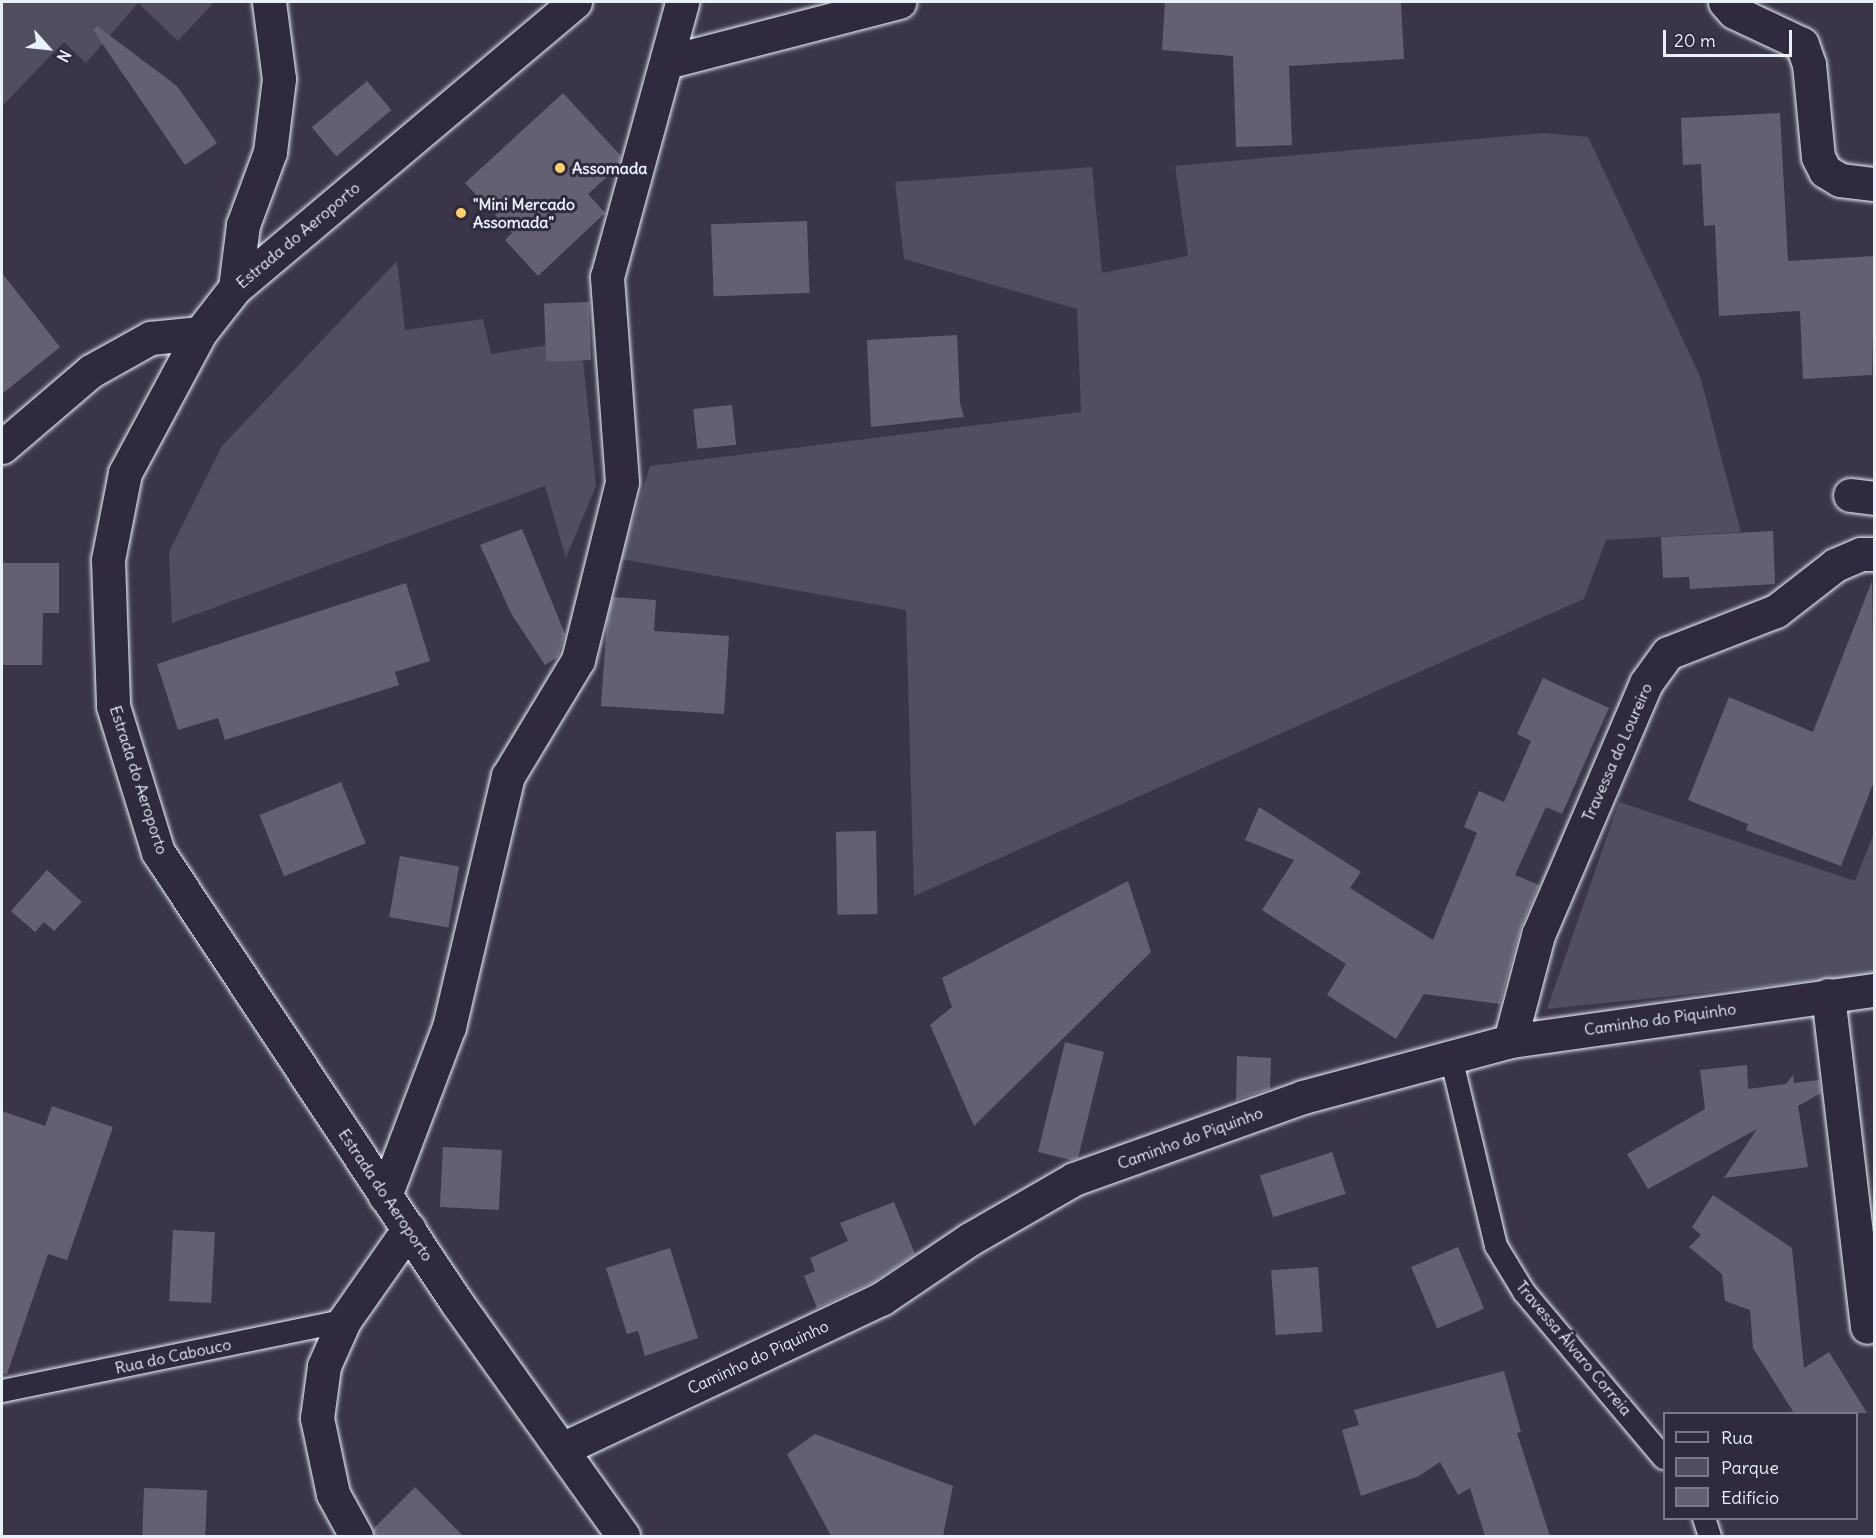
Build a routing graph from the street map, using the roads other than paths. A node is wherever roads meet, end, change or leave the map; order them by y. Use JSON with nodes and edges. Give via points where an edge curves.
{"nodes":[{"id":1,"x":269,"y":2,"type":"edge"},
{"id":2,"x":575,"y":2,"type":"edge"},
{"id":3,"x":682,"y":2,"type":"edge"},
{"id":4,"x":900,"y":2,"type":"edge"},
{"id":5,"x":1725,"y":2,"type":"edge"},
{"id":6,"x":667,"y":62,"type":"junction"},
{"id":7,"x":1875,"y":184,"type":"edge"},
{"id":8,"x":235,"y":288,"type":"junction"},
{"id":9,"x":200,"y":333,"type":"junction"},
{"id":10,"x":2,"y":447,"type":"edge"},
{"id":11,"x":1875,"y":554,"type":"edge"},
{"id":12,"x":1875,"y":990,"type":"edge"},
{"id":13,"x":1828,"y":995,"type":"junction"},
{"id":14,"x":1510,"y":1041,"type":"junction"},
{"id":15,"x":1451,"y":1057,"type":"junction"},
{"id":16,"x":385,"y":1196,"type":"junction"},
{"id":17,"x":409,"y":1227,"type":"junction"},
{"id":18,"x":344,"y":1321,"type":"junction"},
{"id":19,"x":1867,"y":1327,"type":"dead end"},
{"id":20,"x":2,"y":1391,"type":"edge"},
{"id":21,"x":562,"y":1449,"type":"junction"},
{"id":22,"x":1663,"y":1456,"type":"edge"},
{"id":23,"x":1705,"y":1520,"type":"edge"},
{"id":24,"x":356,"y":1536,"type":"edge"},
{"id":25,"x":623,"y":1536,"type":"edge"},
{"id":26,"x":1710,"y":1536,"type":"edge"}],
"edges":[{"from":1,"to":8,"type":"street","via":[[279,79],[270,152],[243,225]]},
{"from":2,"to":8,"type":"street","name":"Estrada do Aeroporto"},
{"from":3,"to":6,"type":"street"},
{"from":4,"to":6,"type":"street"},
{"from":5,"to":7,"type":"street","via":[[1734,12],[1802,44],[1809,64],[1818,158],[1825,171],[1840,180]]},
{"from":6,"to":16,"type":"street","via":[[622,211],[607,277],[622,482],[617,504],[578,660],[508,776],[449,1027]]},
{"from":8,"to":9,"type":"street","name":"Estrada do Aeroporto"},
{"from":9,"to":10,"type":"street","via":[[150,338],[91,371]]},
{"from":9,"to":16,"type":"street","name":"Estrada do Aeroporto","via":[[125,473],[108,560],[113,706],[158,852]]},
{"from":11,"to":14,"type":"street","name":"Travessa do Loureiro","via":[[1861,554],[1835,565],[1776,611],[1668,653],[1646,683],[1539,935]]},
{"from":12,"to":13,"type":"street","name":"Caminho do Piquinho"},
{"from":13,"to":14,"type":"street","name":"Caminho do Piquinho"},
{"from":13,"to":19,"type":"street"},
{"from":14,"to":15,"type":"street","name":"Caminho do Piquinho"},
{"from":15,"to":21,"type":"street","name":"Caminho do Piquinho","via":[[1303,1097],[1074,1179],[970,1239],[881,1299]]},
{"from":15,"to":22,"type":"lane","name":"Travessa Álvaro Correia","via":[[1496,1246],[1524,1292]]},
{"from":16,"to":17,"type":"street","name":"Estrada do Aeroporto"},
{"from":17,"to":18,"type":"street"},
{"from":17,"to":21,"type":"street","name":"Estrada do Aeroporto","via":[[457,1303]]},
{"from":18,"to":20,"type":"lane","name":"Rua do Cabouco"},
{"from":18,"to":24,"type":"street","via":[[324,1366],[317,1418],[333,1494]]},
{"from":21,"to":25,"type":"street","name":"Estrada do Aeroporto"},
{"from":23,"to":26,"type":"lane"}]}
